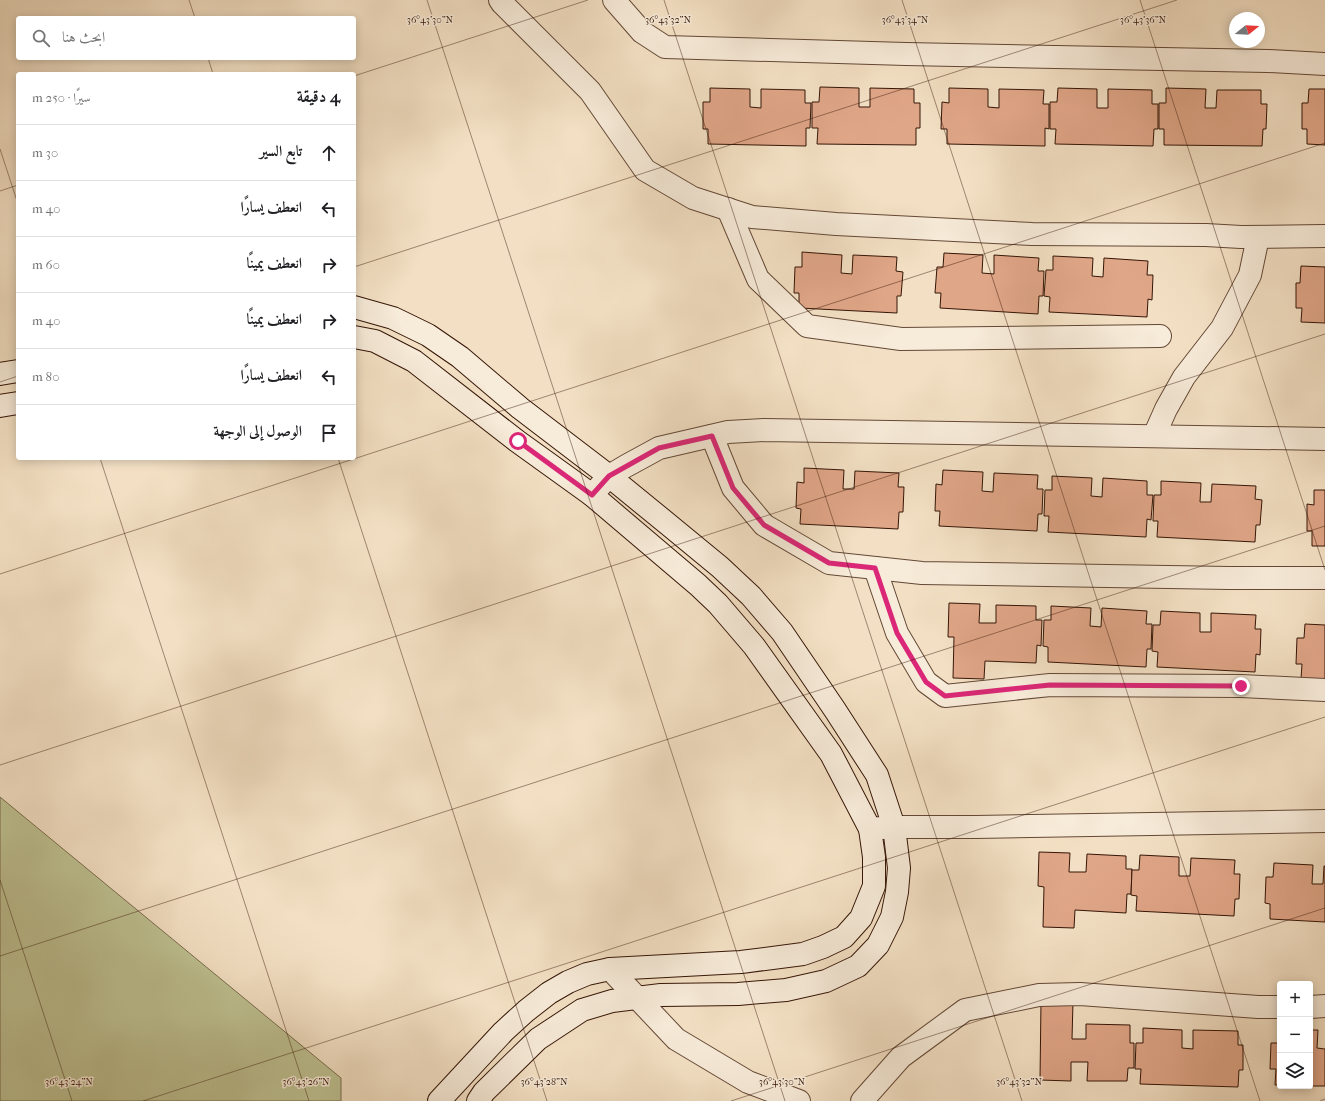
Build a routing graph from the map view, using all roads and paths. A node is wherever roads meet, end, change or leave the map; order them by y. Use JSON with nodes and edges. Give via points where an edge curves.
{"nodes":[{"id":1,"x":614,"y":0,"type":"edge"},
{"id":2,"x":504,"y":1,"type":"edge"},
{"id":3,"x":1325,"y":64,"type":"edge"},
{"id":4,"x":728,"y":209,"type":"junction"},
{"id":5,"x":1325,"y":236,"type":"edge"},
{"id":6,"x":1258,"y":237,"type":"junction"},
{"id":7,"x":356,"y":308,"type":"edge"},
{"id":8,"x":1160,"y":336,"type":"dead end"},
{"id":9,"x":356,"y":337,"type":"edge"},
{"id":10,"x":16,"y":371,"type":"edge"},
{"id":11,"x":0,"y":374,"type":"edge"},
{"id":12,"x":16,"y":403,"type":"edge"},
{"id":13,"x":0,"y":406,"type":"edge"},
{"id":14,"x":712,"y":436,"type":"junction"},
{"id":15,"x":1154,"y":436,"type":"junction"},
{"id":16,"x":1325,"y":439,"type":"edge"},
{"id":17,"x":609,"y":476,"type":"junction"},
{"id":18,"x":592,"y":495,"type":"junction"},
{"id":19,"x":875,"y":568,"type":"junction"},
{"id":20,"x":1325,"y":578,"type":"edge"},
{"id":21,"x":1325,"y":690,"type":"edge"},
{"id":22,"x":1325,"y":821,"type":"edge"},
{"id":23,"x":894,"y":827,"type":"junction"},
{"id":24,"x":870,"y":829,"type":"junction"},
{"id":25,"x":610,"y":969,"type":"junction"},
{"id":26,"x":636,"y":998,"type":"junction"},
{"id":27,"x":1313,"y":1006,"type":"edge"},
{"id":28,"x":1325,"y":1006,"type":"edge"},
{"id":29,"x":1277,"y":1007,"type":"edge"},
{"id":30,"x":439,"y":1101,"type":"edge"},
{"id":31,"x":478,"y":1101,"type":"edge"},
{"id":32,"x":799,"y":1101,"type":"edge"},
{"id":33,"x":862,"y":1101,"type":"edge"}],
"edges":[{"from":1,"to":3,"type":"street","via":[[642,32],[666,47]]},
{"from":2,"to":4,"type":"street","via":[[590,91],[645,170],[693,198]]},
{"from":4,"to":6,"type":"street","via":[[752,217],[836,224],[1032,234]]},
{"from":4,"to":8,"type":"street","via":[[758,278],[807,326],[901,339]]},
{"from":5,"to":6,"type":"street"},
{"from":6,"to":15,"type":"street","via":[[1250,274],[1222,328],[1184,377]]},
{"from":7,"to":17,"type":"street","via":[[393,318],[428,335],[460,357],[520,408]]},
{"from":9,"to":18,"type":"street","via":[[375,341],[414,361]]},
{"from":10,"to":11,"type":"street"},
{"from":12,"to":13,"type":"street"},
{"from":14,"to":15,"type":"street","via":[[728,432],[764,430]]},
{"from":14,"to":17,"type":"street","via":[[659,448]]},
{"from":14,"to":19,"type":"street","via":[[733,488],[764,525],[829,563]]},
{"from":15,"to":16,"type":"street"},
{"from":17,"to":18,"type":"street"},
{"from":17,"to":23,"type":"street","via":[[720,567],[751,596],[782,632],[877,775]]},
{"from":18,"to":24,"type":"street","via":[[698,585],[737,625],[772,669],[831,754]]},
{"from":19,"to":20,"type":"street","via":[[922,573]]},
{"from":19,"to":21,"type":"street","via":[[897,633],[926,682],[945,696],[1050,685],[1241,686]]},
{"from":22,"to":23,"type":"street"},
{"from":23,"to":24,"type":"street"},
{"from":23,"to":26,"type":"street","via":[[899,868],[892,917],[878,945],[858,966],[826,981],[786,990]]},
{"from":24,"to":25,"type":"street","via":[[874,857],[874,886],[861,918],[844,937],[803,954],[741,962]]},
{"from":25,"to":26,"type":"street"},
{"from":25,"to":30,"type":"street","via":[[587,974],[549,993],[503,1032]]},
{"from":26,"to":31,"type":"street","via":[[612,1001],[582,1010],[538,1039]]},
{"from":26,"to":32,"type":"street","via":[[676,1039],[748,1082]]},
{"from":27,"to":28,"type":"street"},
{"from":29,"to":33,"type":"street","via":[[1080,994],[1039,995],[965,1010],[901,1056]]}]}
